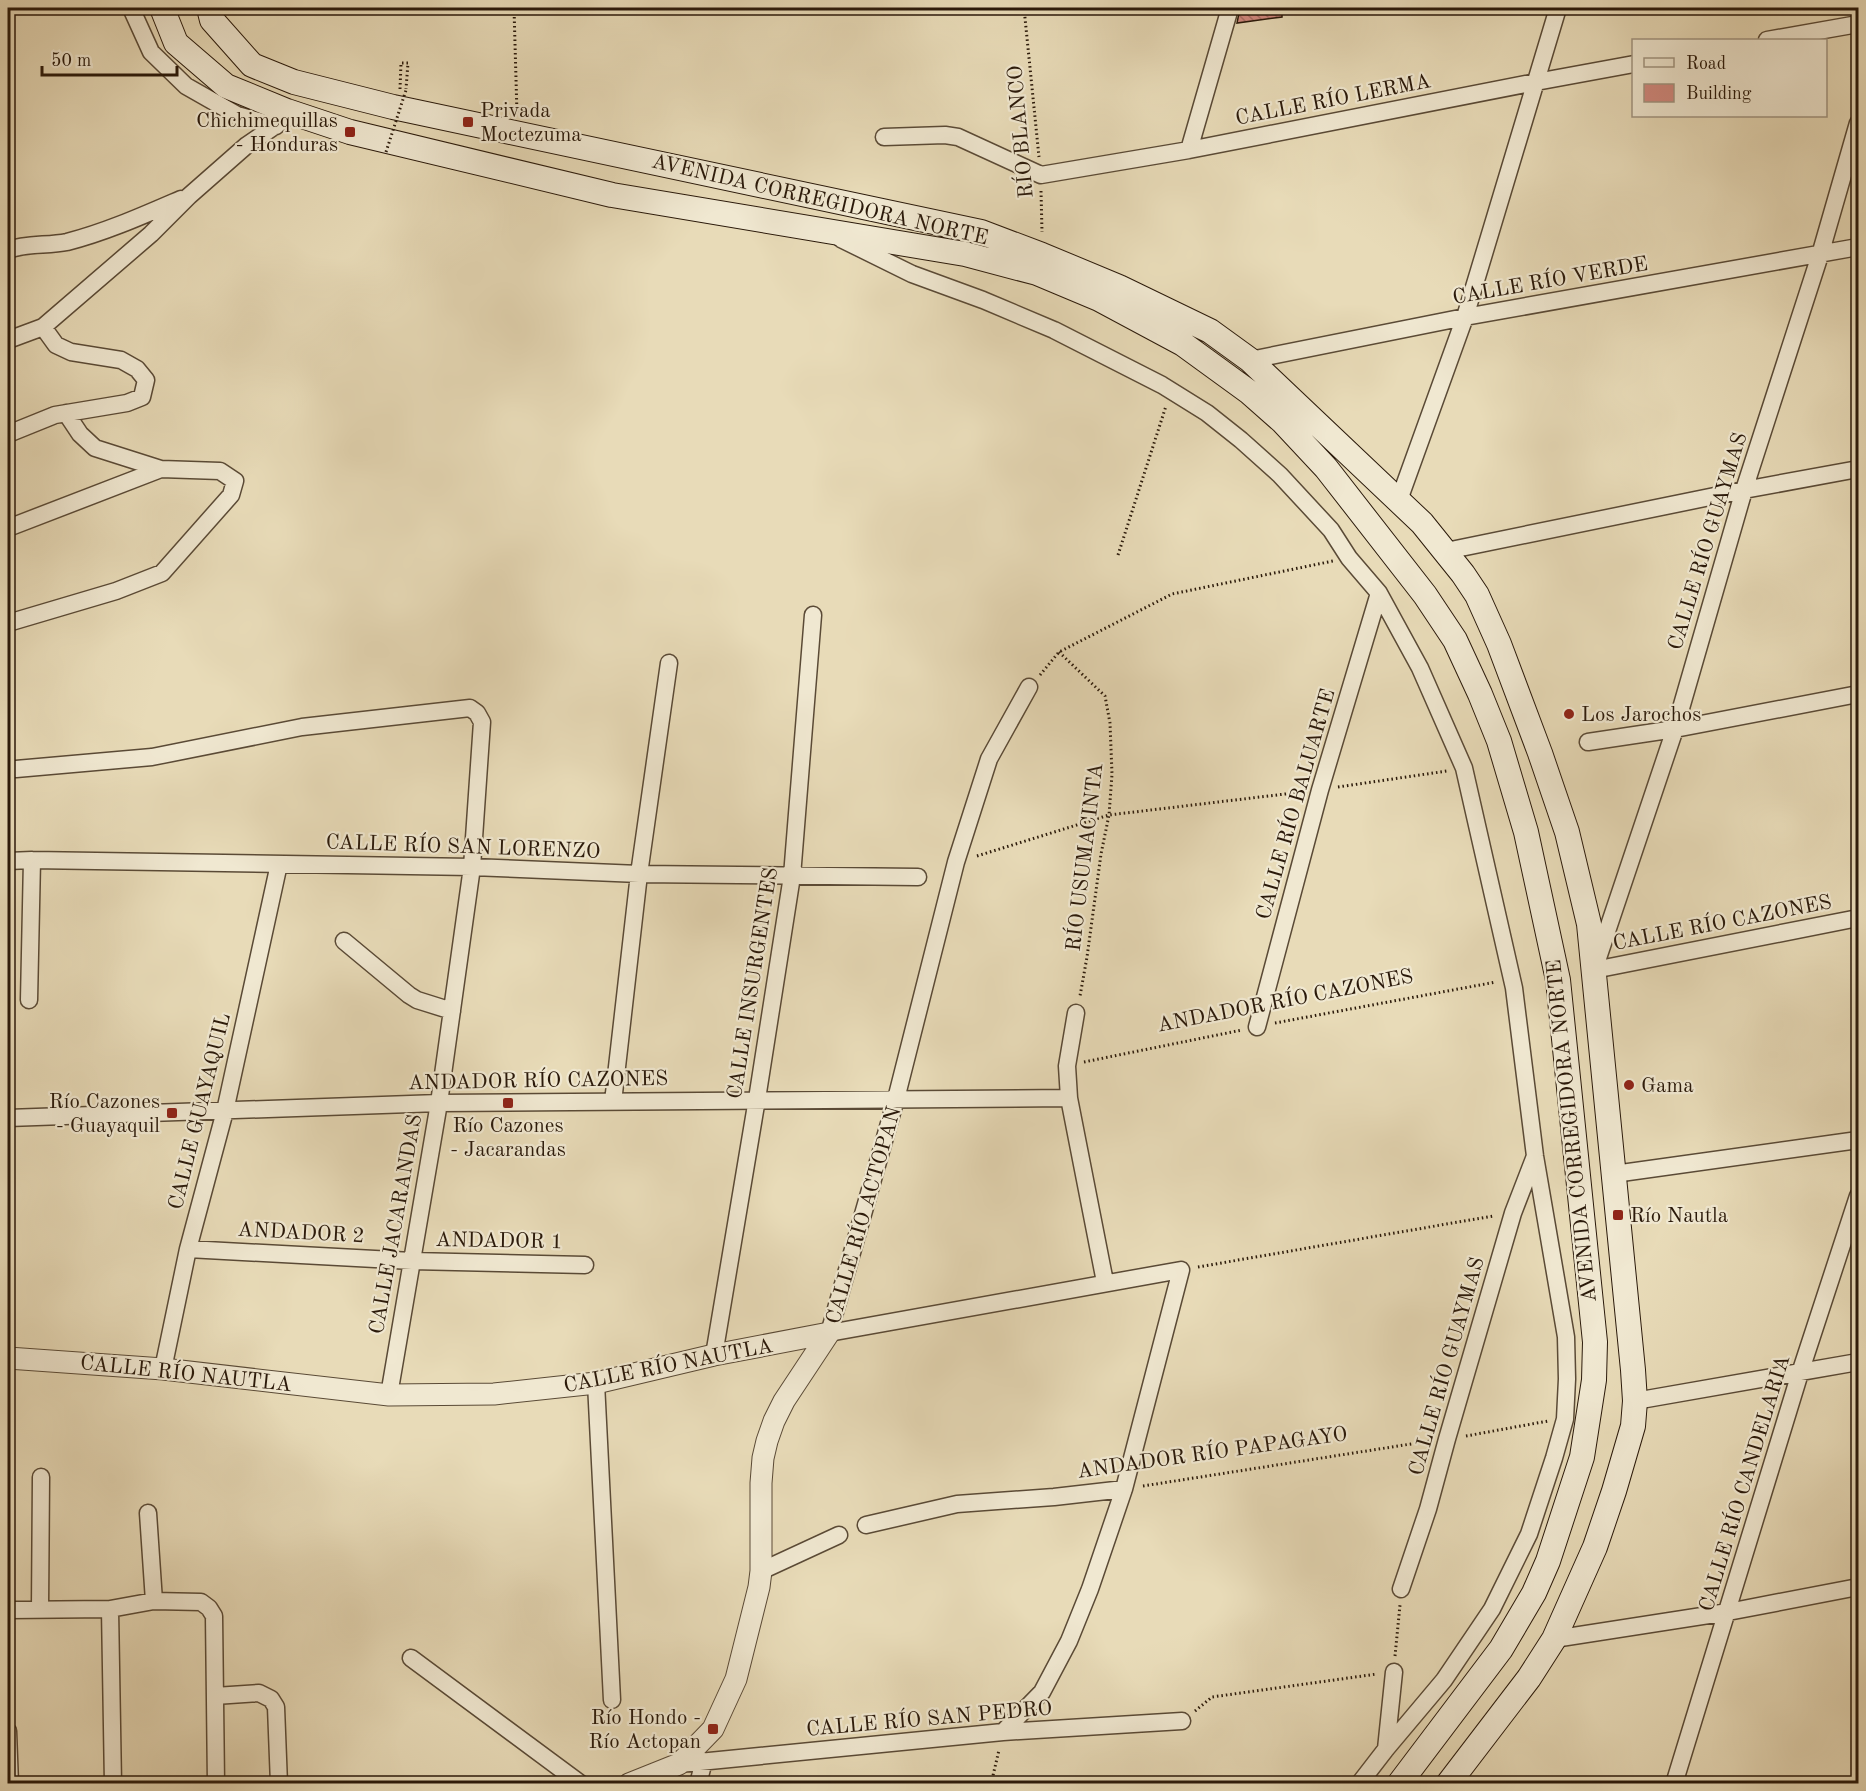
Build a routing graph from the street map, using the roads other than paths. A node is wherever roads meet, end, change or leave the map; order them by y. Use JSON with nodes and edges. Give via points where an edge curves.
{"nodes":[{"id":1,"x":131,"y":8,"type":"edge"},
{"id":2,"x":162,"y":8,"type":"edge"},
{"id":3,"x":209,"y":8,"type":"edge"},
{"id":4,"x":1230,"y":8,"type":"edge"},
{"id":5,"x":1558,"y":8,"type":"edge"},
{"id":6,"x":1858,"y":24,"type":"edge"},
{"id":7,"x":1773,"y":39,"type":"edge"},
{"id":8,"x":1632,"y":64,"type":"edge"},
{"id":9,"x":1536,"y":82,"type":"junction"},
{"id":10,"x":411,"y":100,"type":"junction"},
{"id":11,"x":285,"y":119,"type":"junction"},
{"id":12,"x":1858,"y":123,"type":"edge"},
{"id":13,"x":884,"y":137,"type":"dead end"},
{"id":14,"x":396,"y":148,"type":"junction"},
{"id":15,"x":1189,"y":150,"type":"junction"},
{"id":16,"x":189,"y":196,"type":"junction"},
{"id":17,"x":824,"y":230,"type":"junction"},
{"id":18,"x":10,"y":244,"type":"edge"},
{"id":19,"x":1858,"y":247,"type":"edge"},
{"id":20,"x":1820,"y":255,"type":"junction"},
{"id":21,"x":1465,"y":317,"type":"junction"},
{"id":22,"x":43,"y":327,"type":"junction"},
{"id":23,"x":8,"y":340,"type":"edge"},
{"id":24,"x":1250,"y":360,"type":"junction"},
{"id":25,"x":66,"y":412,"type":"junction"},
{"id":26,"x":8,"y":434,"type":"edge"},
{"id":27,"x":161,"y":469,"type":"junction"},
{"id":28,"x":1858,"y":469,"type":"edge"},
{"id":29,"x":1744,"y":490,"type":"junction"},
{"id":30,"x":1399,"y":501,"type":"junction"},
{"id":31,"x":8,"y":528,"type":"edge"},
{"id":32,"x":1446,"y":551,"type":"junction"},
{"id":33,"x":1379,"y":593,"type":"junction"},
{"id":34,"x":813,"y":615,"type":"dead end"},
{"id":35,"x":8,"y":623,"type":"edge"},
{"id":36,"x":669,"y":663,"type":"dead end"},
{"id":37,"x":1029,"y":687,"type":"road end"},
{"id":38,"x":1858,"y":694,"type":"edge"},
{"id":39,"x":1675,"y":729,"type":"junction"},
{"id":40,"x":1588,"y":742,"type":"dead end"},
{"id":41,"x":16,"y":769,"type":"dead end"},
{"id":42,"x":32,"y":860,"type":"junction"},
{"id":43,"x":8,"y":861,"type":"edge"},
{"id":44,"x":279,"y":864,"type":"junction"},
{"id":45,"x":472,"y":867,"type":"junction"},
{"id":46,"x":639,"y":874,"type":"junction"},
{"id":47,"x":792,"y":876,"type":"junction"},
{"id":48,"x":918,"y":877,"type":"dead end"},
{"id":49,"x":1858,"y":918,"type":"edge"},
{"id":50,"x":344,"y":941,"type":"dead end"},
{"id":51,"x":1594,"y":970,"type":"junction"},
{"id":52,"x":29,"y":1000,"type":"dead end"},
{"id":53,"x":452,"y":1011,"type":"junction"},
{"id":54,"x":1076,"y":1013,"type":"road end"},
{"id":55,"x":1257,"y":1027,"type":"road end"},
{"id":56,"x":1069,"y":1098,"type":"junction"},
{"id":57,"x":897,"y":1099,"type":"junction"},
{"id":58,"x":757,"y":1100,"type":"junction"},
{"id":59,"x":613,"y":1102,"type":"junction"},
{"id":60,"x":439,"y":1103,"type":"junction"},
{"id":61,"x":225,"y":1111,"type":"junction"},
{"id":62,"x":8,"y":1118,"type":"edge"},
{"id":63,"x":1858,"y":1140,"type":"edge"},
{"id":64,"x":1535,"y":1155,"type":"junction"},
{"id":65,"x":1614,"y":1173,"type":"junction"},
{"id":66,"x":1858,"y":1196,"type":"edge"},
{"id":67,"x":188,"y":1249,"type":"junction"},
{"id":68,"x":412,"y":1260,"type":"junction"},
{"id":69,"x":585,"y":1265,"type":"dead end"},
{"id":70,"x":1105,"y":1282,"type":"junction"},
{"id":71,"x":829,"y":1332,"type":"junction"},
{"id":72,"x":714,"y":1355,"type":"junction"},
{"id":73,"x":8,"y":1358,"type":"edge"},
{"id":74,"x":1858,"y":1362,"type":"edge"},
{"id":75,"x":163,"y":1369,"type":"junction"},
{"id":76,"x":1800,"y":1373,"type":"junction"},
{"id":77,"x":596,"y":1383,"type":"junction"},
{"id":78,"x":389,"y":1395,"type":"junction"},
{"id":79,"x":1635,"y":1401,"type":"junction"},
{"id":80,"x":41,"y":1477,"type":"dead end"},
{"id":81,"x":1124,"y":1489,"type":"junction"},
{"id":82,"x":148,"y":1513,"type":"dead end"},
{"id":83,"x":866,"y":1525,"type":"dead end"},
{"id":84,"x":1558,"y":1530,"type":"junction"},
{"id":85,"x":1529,"y":1534,"type":"junction"},
{"id":86,"x":839,"y":1535,"type":"dead end"},
{"id":87,"x":761,"y":1571,"type":"junction"},
{"id":88,"x":1858,"y":1587,"type":"edge"},
{"id":89,"x":1401,"y":1589,"type":"road end"},
{"id":90,"x":154,"y":1600,"type":"junction"},
{"id":91,"x":110,"y":1609,"type":"junction"},
{"id":92,"x":1492,"y":1609,"type":"junction"},
{"id":93,"x":8,"y":1610,"type":"edge"},
{"id":94,"x":40,"y":1610,"type":"junction"},
{"id":95,"x":1728,"y":1612,"type":"junction"},
{"id":96,"x":1514,"y":1628,"type":"junction"},
{"id":97,"x":1554,"y":1639,"type":"junction"},
{"id":98,"x":411,"y":1659,"type":"dead end"},
{"id":99,"x":1394,"y":1672,"type":"road end"},
{"id":100,"x":215,"y":1696,"type":"junction"},
{"id":101,"x":612,"y":1700,"type":"dead end"},
{"id":102,"x":1182,"y":1721,"type":"road end"},
{"id":103,"x":8,"y":1731,"type":"edge"},
{"id":104,"x":1003,"y":1732,"type":"junction"},
{"id":105,"x":1386,"y":1749,"type":"junction"},
{"id":106,"x":704,"y":1761,"type":"junction"},
{"id":107,"x":679,"y":1764,"type":"junction"},
{"id":108,"x":10,"y":1784,"type":"edge"},
{"id":109,"x":114,"y":1784,"type":"edge"},
{"id":110,"x":216,"y":1784,"type":"edge"},
{"id":111,"x":279,"y":1784,"type":"edge"},
{"id":112,"x":581,"y":1784,"type":"edge"},
{"id":113,"x":629,"y":1784,"type":"edge"},
{"id":114,"x":698,"y":1784,"type":"edge"},
{"id":115,"x":1359,"y":1784,"type":"edge"},
{"id":116,"x":1399,"y":1784,"type":"edge"},
{"id":117,"x":1448,"y":1784,"type":"edge"},
{"id":118,"x":1674,"y":1784,"type":"edge"}],
"edges":[{"from":1,"to":11,"type":"street","via":[[151,52],[186,86],[237,115]]},
{"from":2,"to":11,"type":"main road","name":"AVENIDA CORREGIDORA NORTE","via":[[176,43],[225,86]]},
{"from":3,"to":10,"type":"main road","name":"AVENIDA CORREGIDORA NORTE","via":[[212,20],[252,65],[294,82]]},
{"from":4,"to":15,"type":"street"},
{"from":5,"to":9,"type":"street"},
{"from":6,"to":7,"type":"street"},
{"from":8,"to":9,"type":"street","name":"CALLE RÍO LERMA"},
{"from":9,"to":15,"type":"street","name":"CALLE RÍO LERMA"},
{"from":9,"to":21,"type":"street"},
{"from":10,"to":14,"type":"main road"},
{"from":10,"to":24,"type":"main road","name":"AVENIDA CORREGIDORA NORTE","via":[[518,133],[981,232],[1119,287],[1210,331]]},
{"from":11,"to":14,"type":"main road","name":"AVENIDA CORREGIDORA NORTE","via":[[350,132]]},
{"from":11,"to":16,"type":"street","via":[[247,145]]},
{"from":12,"to":20,"type":"street","name":"CALLE RÍO GUAYMAS"},
{"from":13,"to":15,"type":"street","name":"CALLE RÍO LERMA","via":[[958,137],[1041,175]]},
{"from":14,"to":17,"type":"main road","name":"AVENIDA CORREGIDORA NORTE","via":[[612,195]]},
{"from":16,"to":18,"type":"street","via":[[67,242],[43,246]]},
{"from":16,"to":22,"type":"street"},
{"from":17,"to":33,"type":"street","via":[[912,274],[1054,330],[1207,412],[1280,475],[1331,530]]},
{"from":17,"to":84,"type":"main road","name":"AVENIDA CORREGIDORA NORTE","via":[[965,254],[1037,273],[1099,299],[1183,344],[1249,392],[1326,468],[1455,640],[1499,741],[1526,831],[1558,980],[1595,1342],[1594,1380],[1582,1457]]},
{"from":19,"to":20,"type":"street","name":"CALLE RÍO VERDE"},
{"from":20,"to":21,"type":"street","name":"CALLE RÍO VERDE"},
{"from":20,"to":29,"type":"street","name":"CALLE RÍO GUAYMAS"},
{"from":21,"to":24,"type":"street","name":"CALLE RÍO VERDE"},
{"from":21,"to":30,"type":"street"},
{"from":22,"to":23,"type":"street"},
{"from":22,"to":25,"type":"street","via":[[56,345],[71,352],[121,360],[146,380],[142,397]]},
{"from":24,"to":30,"type":"main road","name":"AVENIDA CORREGIDORA NORTE"},
{"from":25,"to":26,"type":"street"},
{"from":25,"to":27,"type":"street","via":[[80,434],[95,447]]},
{"from":27,"to":31,"type":"street"},
{"from":27,"to":35,"type":"street","via":[[220,471],[235,481],[231,495],[162,573]]},
{"from":28,"to":29,"type":"street"},
{"from":29,"to":32,"type":"street"},
{"from":29,"to":39,"type":"street","name":"CALLE RÍO GUAYMAS"},
{"from":30,"to":32,"type":"main road","name":"AVENIDA CORREGIDORA NORTE"},
{"from":32,"to":51,"type":"main road","name":"AVENIDA CORREGIDORA NORTE","via":[[1477,595],[1530,724],[1567,832],[1589,924]]},
{"from":33,"to":55,"type":"street","name":"CALLE RÍO BALUARTE","via":[[1320,790]]},
{"from":33,"to":64,"type":"street","via":[[1420,668],[1464,768],[1512,978]]},
{"from":34,"to":47,"type":"street","name":"CALLE INSURGENTES"},
{"from":36,"to":46,"type":"street"},
{"from":37,"to":57,"type":"street","name":"CALLE RÍO ACTOPAN","via":[[989,759],[956,862]]},
{"from":38,"to":39,"type":"street"},
{"from":39,"to":40,"type":"street"},
{"from":39,"to":51,"type":"street","name":"CALLE RÍO GUAYMAS"},
{"from":41,"to":45,"type":"street","name":"CALLE JACARANDAS","via":[[152,757],[302,727],[470,708],[482,722]]},
{"from":42,"to":43,"type":"street","name":"CALLE RÍO SAN LORENZO"},
{"from":42,"to":44,"type":"street","name":"CALLE RÍO SAN LORENZO"},
{"from":42,"to":52,"type":"street"},
{"from":44,"to":45,"type":"street","name":"CALLE RÍO SAN LORENZO"},
{"from":44,"to":61,"type":"street","name":"CALLE GUAYAQUIL"},
{"from":45,"to":46,"type":"street","name":"CALLE RÍO SAN LORENZO"},
{"from":45,"to":53,"type":"street","name":"CALLE JACARANDAS"},
{"from":46,"to":47,"type":"street","name":"CALLE RÍO SAN LORENZO"},
{"from":46,"to":59,"type":"street"},
{"from":47,"to":48,"type":"street","name":"CALLE RÍO SAN LORENZO"},
{"from":47,"to":58,"type":"street","name":"CALLE INSURGENTES"},
{"from":49,"to":51,"type":"street","name":"CALLE RÍO CAZONES"},
{"from":50,"to":53,"type":"street","via":[[409,995]]},
{"from":51,"to":65,"type":"main road","name":"AVENIDA CORREGIDORA NORTE"},
{"from":53,"to":60,"type":"street","name":"CALLE JACARANDAS"},
{"from":54,"to":56,"type":"street","via":[[1067,1066]]},
{"from":56,"to":57,"type":"street","name":"ANDADOR RÍO CAZONES"},
{"from":56,"to":70,"type":"street"},
{"from":57,"to":58,"type":"street","name":"ANDADOR RÍO CAZONES"},
{"from":57,"to":71,"type":"street","name":"CALLE RÍO ACTOPAN"},
{"from":58,"to":59,"type":"street","name":"ANDADOR RÍO CAZONES"},
{"from":58,"to":72,"type":"street","name":"CALLE INSURGENTES"},
{"from":59,"to":60,"type":"street","name":"ANDADOR RÍO CAZONES"},
{"from":60,"to":61,"type":"street","name":"ANDADOR RÍO CAZONES"},
{"from":60,"to":68,"type":"street","name":"CALLE JACARANDAS"},
{"from":61,"to":62,"type":"street","name":"ANDADOR RÍO CAZONES"},
{"from":61,"to":67,"type":"street","name":"CALLE GUAYAQUIL"},
{"from":63,"to":65,"type":"street"},
{"from":64,"to":85,"type":"street","via":[[1566,1337],[1567,1379],[1565,1419]]},
{"from":64,"to":89,"type":"street","name":"CALLE RÍO GUAYMAS","via":[[1513,1213],[1428,1509]]},
{"from":65,"to":79,"type":"main road","name":"AVENIDA CORREGIDORA NORTE"},
{"from":66,"to":76,"type":"street","name":"CALLE RÍO CANDELARIA"},
{"from":67,"to":68,"type":"street","name":"ANDADOR 2"},
{"from":67,"to":75,"type":"street","name":"CALLE GUAYAQUIL"},
{"from":68,"to":69,"type":"street","name":"ANDADOR 1"},
{"from":68,"to":78,"type":"street","name":"CALLE JACARANDAS"},
{"from":70,"to":71,"type":"street","name":"CALLE RÍO NAUTLA"},
{"from":70,"to":81,"type":"street","name":"CALLE RÍO NAUTLA","via":[[1181,1270]]},
{"from":71,"to":72,"type":"street","name":"CALLE RÍO NAUTLA"},
{"from":71,"to":87,"type":"street","name":"CALLE RÍO ACTOPAN","via":[[784,1401],[767,1441],[761,1483]]},
{"from":72,"to":77,"type":"street","name":"CALLE RÍO NAUTLA"},
{"from":73,"to":75,"type":"street","name":"CALLE RÍO NAUTLA"},
{"from":74,"to":76,"type":"street"},
{"from":75,"to":78,"type":"street","name":"CALLE RÍO NAUTLA"},
{"from":76,"to":79,"type":"street"},
{"from":76,"to":95,"type":"street","name":"CALLE RÍO CANDELARIA"},
{"from":77,"to":78,"type":"street","name":"CALLE RÍO NAUTLA","via":[[494,1394]]},
{"from":77,"to":101,"type":"street"},
{"from":79,"to":97,"type":"main road","name":"AVENIDA CORREGIDORA NORTE","via":[[1633,1425],[1599,1536]]},
{"from":80,"to":94,"type":"street"},
{"from":81,"to":83,"type":"street","name":"ANDADOR RÍO PAPAGAYO","via":[[957,1504]]},
{"from":81,"to":104,"type":"street","via":[[1069,1641],[1042,1692]]},
{"from":82,"to":90,"type":"street"},
{"from":84,"to":85,"type":"street"},
{"from":84,"to":96,"type":"main road","name":"AVENIDA CORREGIDORA NORTE","via":[[1534,1593]]},
{"from":85,"to":92,"type":"street"},
{"from":86,"to":87,"type":"street"},
{"from":87,"to":107,"type":"street","name":"CALLE RÍO ACTOPAN","via":[[736,1679],[713,1729]]},
{"from":88,"to":95,"type":"street"},
{"from":90,"to":91,"type":"street"},
{"from":90,"to":100,"type":"street","via":[[201,1602],[209,1608],[214,1616]]},
{"from":91,"to":94,"type":"street"},
{"from":91,"to":109,"type":"street"},
{"from":92,"to":96,"type":"street"},
{"from":92,"to":105,"type":"street","via":[[1444,1680]]},
{"from":93,"to":94,"type":"street"},
{"from":95,"to":97,"type":"street"},
{"from":95,"to":118,"type":"street","name":"CALLE RÍO CANDELARIA"},
{"from":96,"to":116,"type":"main road","name":"AVENIDA CORREGIDORA NORTE"},
{"from":97,"to":117,"type":"main road","name":"AVENIDA CORREGIDORA NORTE"},
{"from":98,"to":112,"type":"street"},
{"from":99,"to":105,"type":"street"},
{"from":100,"to":110,"type":"street"},
{"from":100,"to":111,"type":"street","via":[[259,1694],[271,1699],[276,1707]]},
{"from":102,"to":104,"type":"street","name":"CALLE RÍO SAN PEDRO"},
{"from":103,"to":108,"type":"street"},
{"from":104,"to":106,"type":"street","name":"CALLE RÍO SAN PEDRO"},
{"from":105,"to":115,"type":"street"},
{"from":106,"to":107,"type":"street","name":"CALLE RÍO SAN PEDRO"},
{"from":106,"to":114,"type":"street"},
{"from":107,"to":113,"type":"street"}]}
